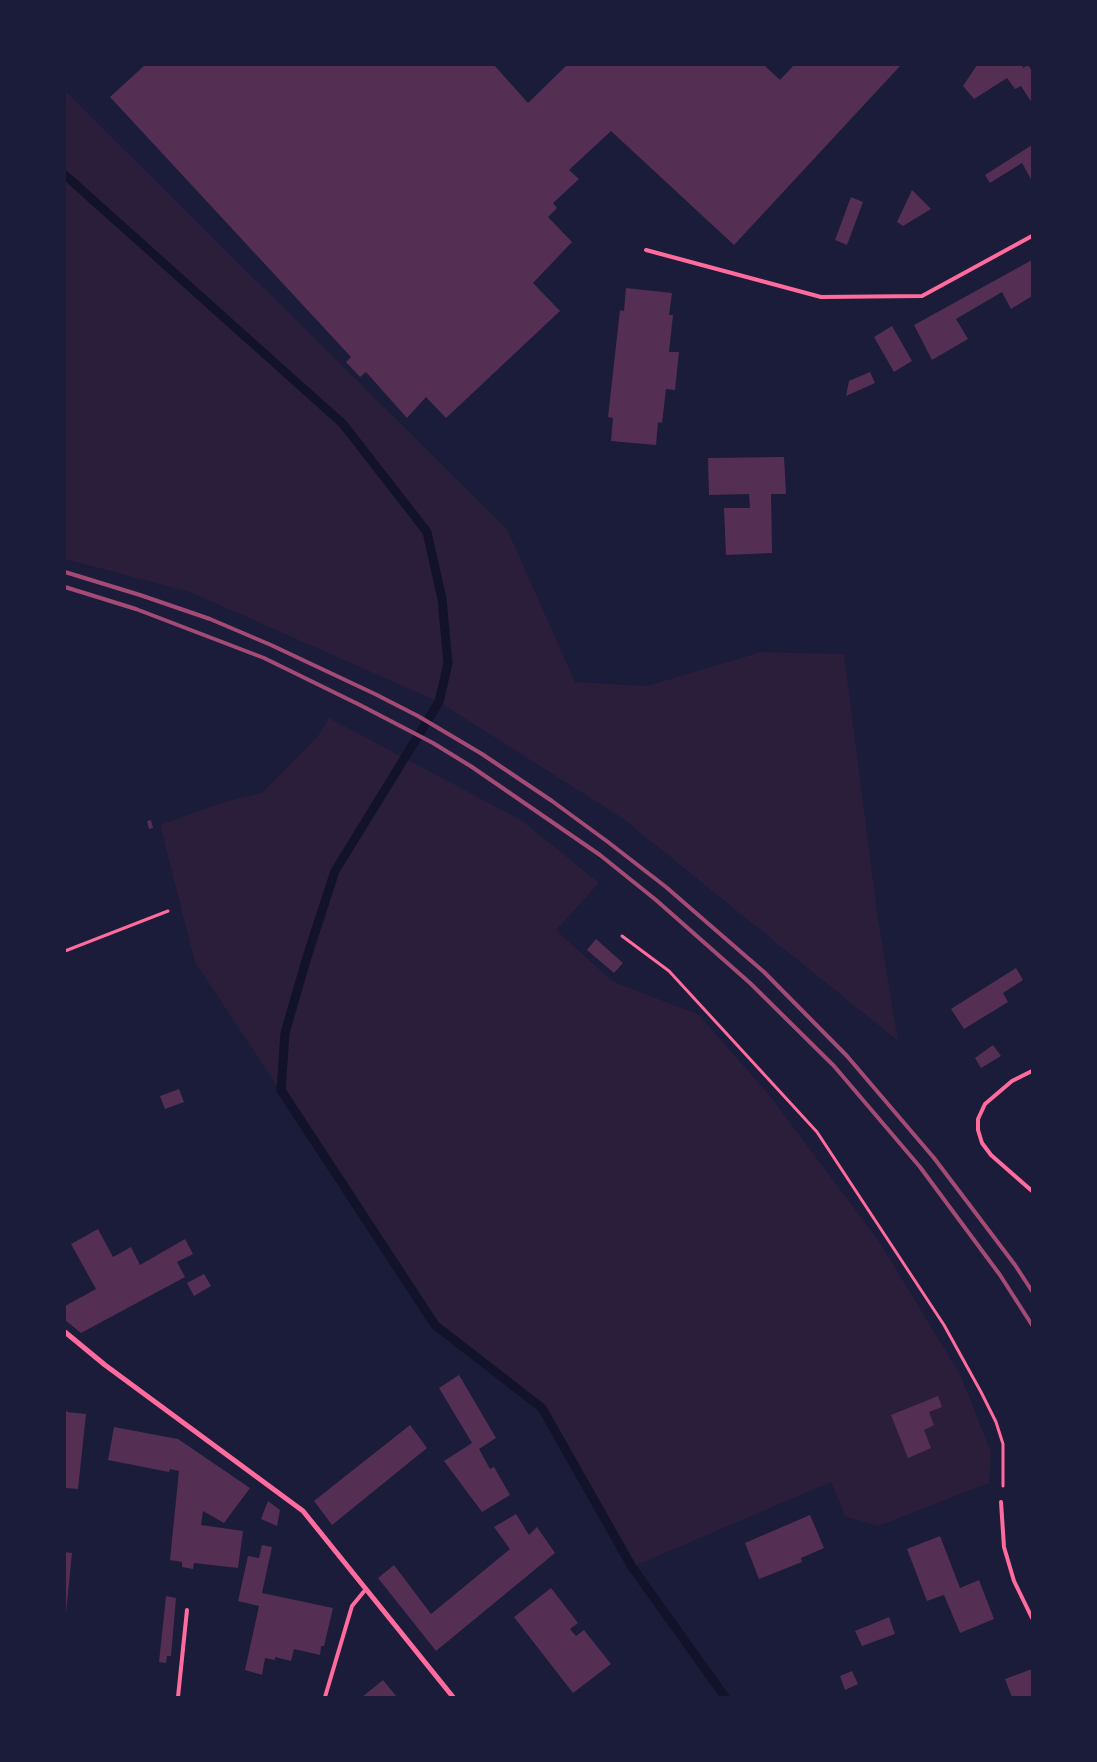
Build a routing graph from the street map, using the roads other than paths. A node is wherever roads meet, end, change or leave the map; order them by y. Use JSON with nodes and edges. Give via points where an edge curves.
{"nodes":[{"id":1,"x":1032,"y":236,"type":"edge"},
{"id":2,"x":646,"y":250,"type":"dead end"},
{"id":3,"x":1032,"y":1071,"type":"edge"},
{"id":4,"x":1032,"y":1191,"type":"edge"},
{"id":5,"x":65,"y":1332,"type":"edge"},
{"id":6,"x":1001,"y":1502,"type":"road end"},
{"id":7,"x":366,"y":1589,"type":"junction"},
{"id":8,"x":187,"y":1610,"type":"dead end"},
{"id":9,"x":1032,"y":1618,"type":"edge"},
{"id":10,"x":178,"y":1697,"type":"edge"},
{"id":11,"x":325,"y":1697,"type":"edge"},
{"id":12,"x":453,"y":1697,"type":"edge"}],
"edges":[{"from":1,"to":2,"type":"lane","via":[[922,296],[821,297]]},
{"from":3,"to":4,"type":"lane","via":[[1012,1081],[985,1104],[978,1119],[982,1143]]},
{"from":5,"to":7,"type":"street","via":[[303,1511]]},
{"from":6,"to":9,"type":"lane","via":[[1004,1547],[1014,1581]]},
{"from":7,"to":11,"type":"lane","via":[[352,1606]]},
{"from":7,"to":12,"type":"street"},
{"from":8,"to":10,"type":"lane"}]}
